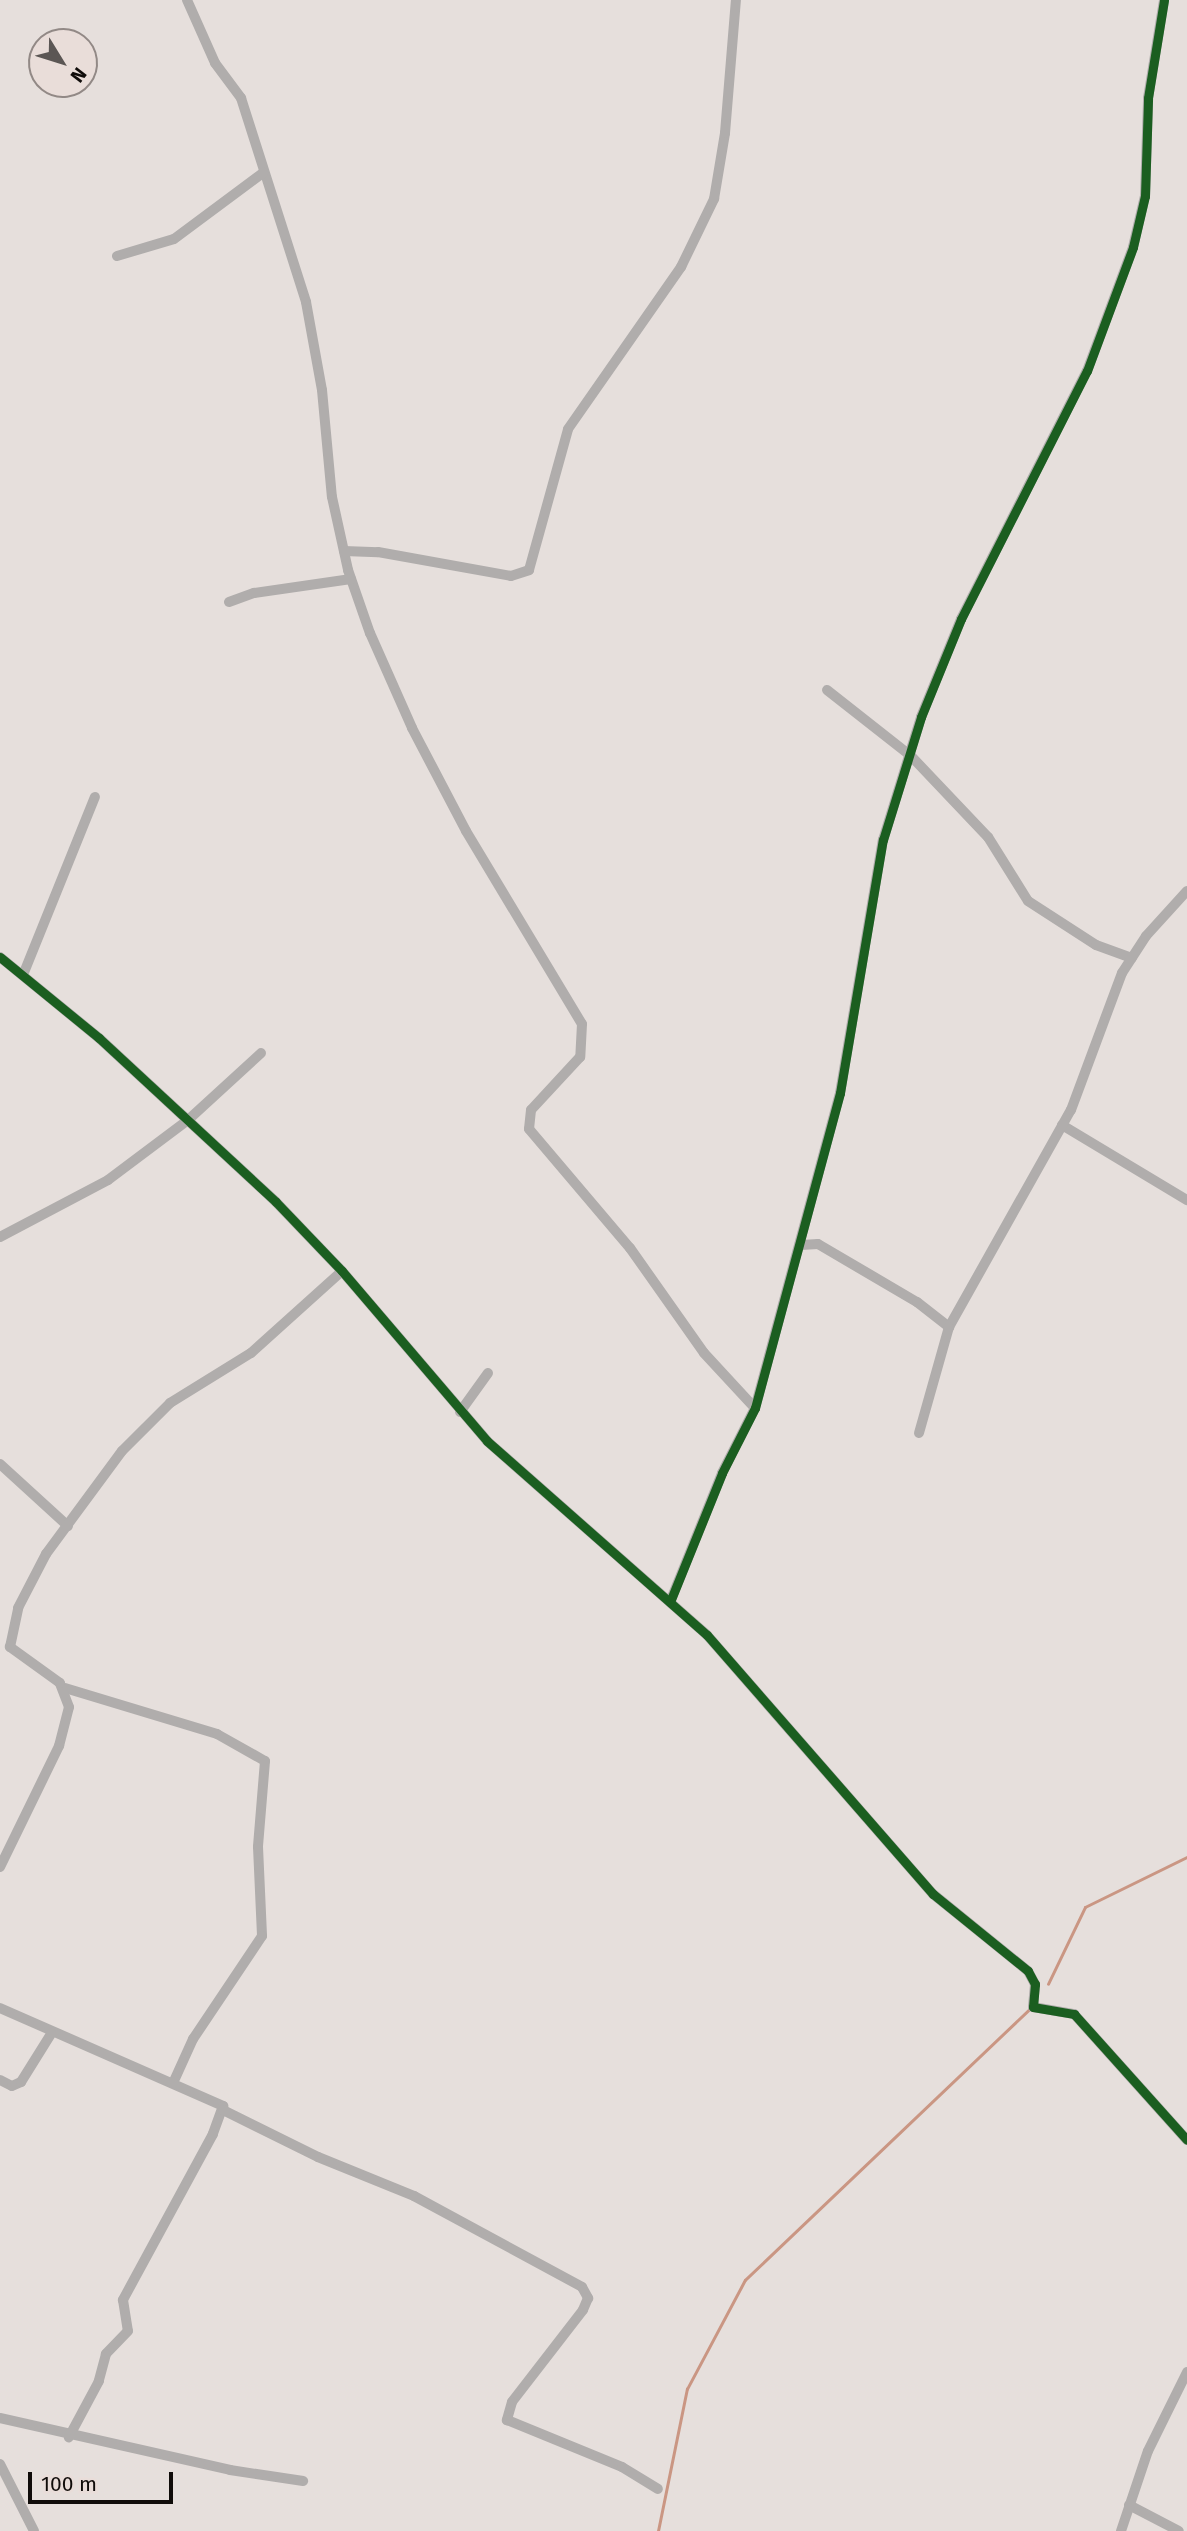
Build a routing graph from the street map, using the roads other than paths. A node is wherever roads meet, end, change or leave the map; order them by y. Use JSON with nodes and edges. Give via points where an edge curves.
{"nodes":[{"id":1,"x":187,"y":0,"type":"edge"},
{"id":2,"x":736,"y":0,"type":"edge"},
{"id":3,"x":1164,"y":0,"type":"edge"},
{"id":4,"x":263,"y":173,"type":"junction"},
{"id":5,"x":117,"y":256,"type":"dead end"},
{"id":6,"x":344,"y":551,"type":"junction"},
{"id":7,"x":351,"y":579,"type":"junction"},
{"id":8,"x":229,"y":603,"type":"dead end"},
{"id":9,"x":827,"y":690,"type":"dead end"},
{"id":10,"x":911,"y":756,"type":"junction"},
{"id":11,"x":94,"y":797,"type":"dead end"},
{"id":12,"x":1187,"y":891,"type":"edge"},
{"id":13,"x":0,"y":957,"type":"edge"},
{"id":14,"x":1132,"y":958,"type":"junction"},
{"id":15,"x":23,"y":975,"type":"junction"},
{"id":16,"x":261,"y":1053,"type":"dead end"},
{"id":17,"x":188,"y":1120,"type":"junction"},
{"id":18,"x":1062,"y":1125,"type":"junction"},
{"id":19,"x":1187,"y":1200,"type":"edge"},
{"id":20,"x":0,"y":1237,"type":"edge"},
{"id":21,"x":800,"y":1247,"type":"junction"},
{"id":22,"x":342,"y":1271,"type":"junction"},
{"id":23,"x":949,"y":1327,"type":"junction"},
{"id":24,"x":488,"y":1373,"type":"dead end"},
{"id":25,"x":755,"y":1408,"type":"junction"},
{"id":26,"x":460,"y":1412,"type":"junction"},
{"id":27,"x":919,"y":1433,"type":"dead end"},
{"id":28,"x":0,"y":1464,"type":"edge"},
{"id":29,"x":68,"y":1526,"type":"junction"},
{"id":30,"x":670,"y":1602,"type":"junction"},
{"id":31,"x":5,"y":1646,"type":"edge"},
{"id":32,"x":65,"y":1688,"type":"junction"},
{"id":33,"x":0,"y":1867,"type":"edge"},
{"id":34,"x":0,"y":2008,"type":"edge"},
{"id":35,"x":51,"y":2034,"type":"junction"},
{"id":36,"x":0,"y":2080,"type":"edge"},
{"id":37,"x":173,"y":2083,"type":"junction"},
{"id":38,"x":223,"y":2110,"type":"junction"},
{"id":39,"x":1187,"y":2140,"type":"edge"},
{"id":40,"x":1187,"y":2372,"type":"edge"},
{"id":41,"x":0,"y":2418,"type":"edge"},
{"id":42,"x":69,"y":2437,"type":"junction"},
{"id":43,"x":0,"y":2464,"type":"edge"},
{"id":44,"x":303,"y":2481,"type":"dead end"},
{"id":45,"x":658,"y":2489,"type":"dead end"},
{"id":46,"x":1129,"y":2505,"type":"junction"},
{"id":47,"x":34,"y":2531,"type":"edge"},
{"id":48,"x":1121,"y":2531,"type":"edge"},
{"id":49,"x":1179,"y":2531,"type":"edge"}],
"edges":[{"from":1,"to":4,"type":"street","via":[[215,63],[235,85],[256,136]]},
{"from":2,"to":6,"type":"street","via":[[725,133],[713,199],[681,267],[568,429],[529,570],[511,576],[378,552]]},
{"from":3,"to":10,"type":"street","via":[[1148,98],[1148,170],[1142,217],[1117,299],[1087,371],[961,619],[921,717]]},
{"from":4,"to":5,"type":"street","via":[[174,239]]},
{"from":4,"to":6,"type":"street","via":[[306,302],[322,390],[332,497]]},
{"from":6,"to":7,"type":"street"},
{"from":7,"to":8,"type":"street","via":[[254,593]]},
{"from":7,"to":25,"type":"street","via":[[412,728],[466,831],[582,1024],[580,1056],[531,1110],[529,1129],[630,1248],[704,1353]]},
{"from":9,"to":10,"type":"street"},
{"from":10,"to":14,"type":"street","via":[[988,836],[1028,901],[1096,945]]},
{"from":10,"to":21,"type":"street","via":[[883,840],[840,1093]]},
{"from":11,"to":15,"type":"street"},
{"from":12,"to":14,"type":"street"},
{"from":13,"to":15,"type":"street"},
{"from":14,"to":18,"type":"street","via":[[1117,982],[1092,1060]]},
{"from":15,"to":17,"type":"street"},
{"from":16,"to":17,"type":"street"},
{"from":17,"to":20,"type":"street","via":[[108,1180]]},
{"from":17,"to":22,"type":"street"},
{"from":18,"to":19,"type":"street"},
{"from":18,"to":23,"type":"street"},
{"from":21,"to":23,"type":"street","via":[[802,1242],[818,1244],[917,1302]]},
{"from":21,"to":25,"type":"street"},
{"from":22,"to":26,"type":"street"},
{"from":22,"to":29,"type":"street","via":[[251,1353],[170,1403],[122,1451]]},
{"from":23,"to":27,"type":"street"},
{"from":24,"to":26,"type":"street"},
{"from":25,"to":30,"type":"street","via":[[722,1473]]},
{"from":26,"to":30,"type":"street"},
{"from":28,"to":29,"type":"street"},
{"from":29,"to":31,"type":"street","via":[[51,1545],[25,1592]]},
{"from":30,"to":39,"type":"street","via":[[707,1635],[933,1894],[1028,1971],[1035,1984],[1032,2007],[1074,2014]]},
{"from":31,"to":32,"type":"street"},
{"from":32,"to":33,"type":"street","via":[[69,1707],[62,1737]]},
{"from":32,"to":37,"type":"street","via":[[216,1734],[265,1761],[258,1847],[262,1936],[193,2039]]},
{"from":34,"to":35,"type":"street"},
{"from":35,"to":36,"type":"street","via":[[21,2082],[12,2086]]},
{"from":35,"to":37,"type":"street"},
{"from":37,"to":38,"type":"street","via":[[218,2101]]},
{"from":38,"to":42,"type":"street","via":[[129,2287],[122,2304],[128,2331],[106,2354],[99,2381]]},
{"from":38,"to":45,"type":"street","via":[[318,2157],[414,2196],[582,2287],[588,2298],[583,2309],[512,2402],[507,2420],[622,2467]]},
{"from":40,"to":46,"type":"street","via":[[1147,2451]]},
{"from":41,"to":42,"type":"street"},
{"from":42,"to":44,"type":"street"},
{"from":43,"to":47,"type":"street"},
{"from":46,"to":48,"type":"street"},
{"from":46,"to":49,"type":"street"}]}
